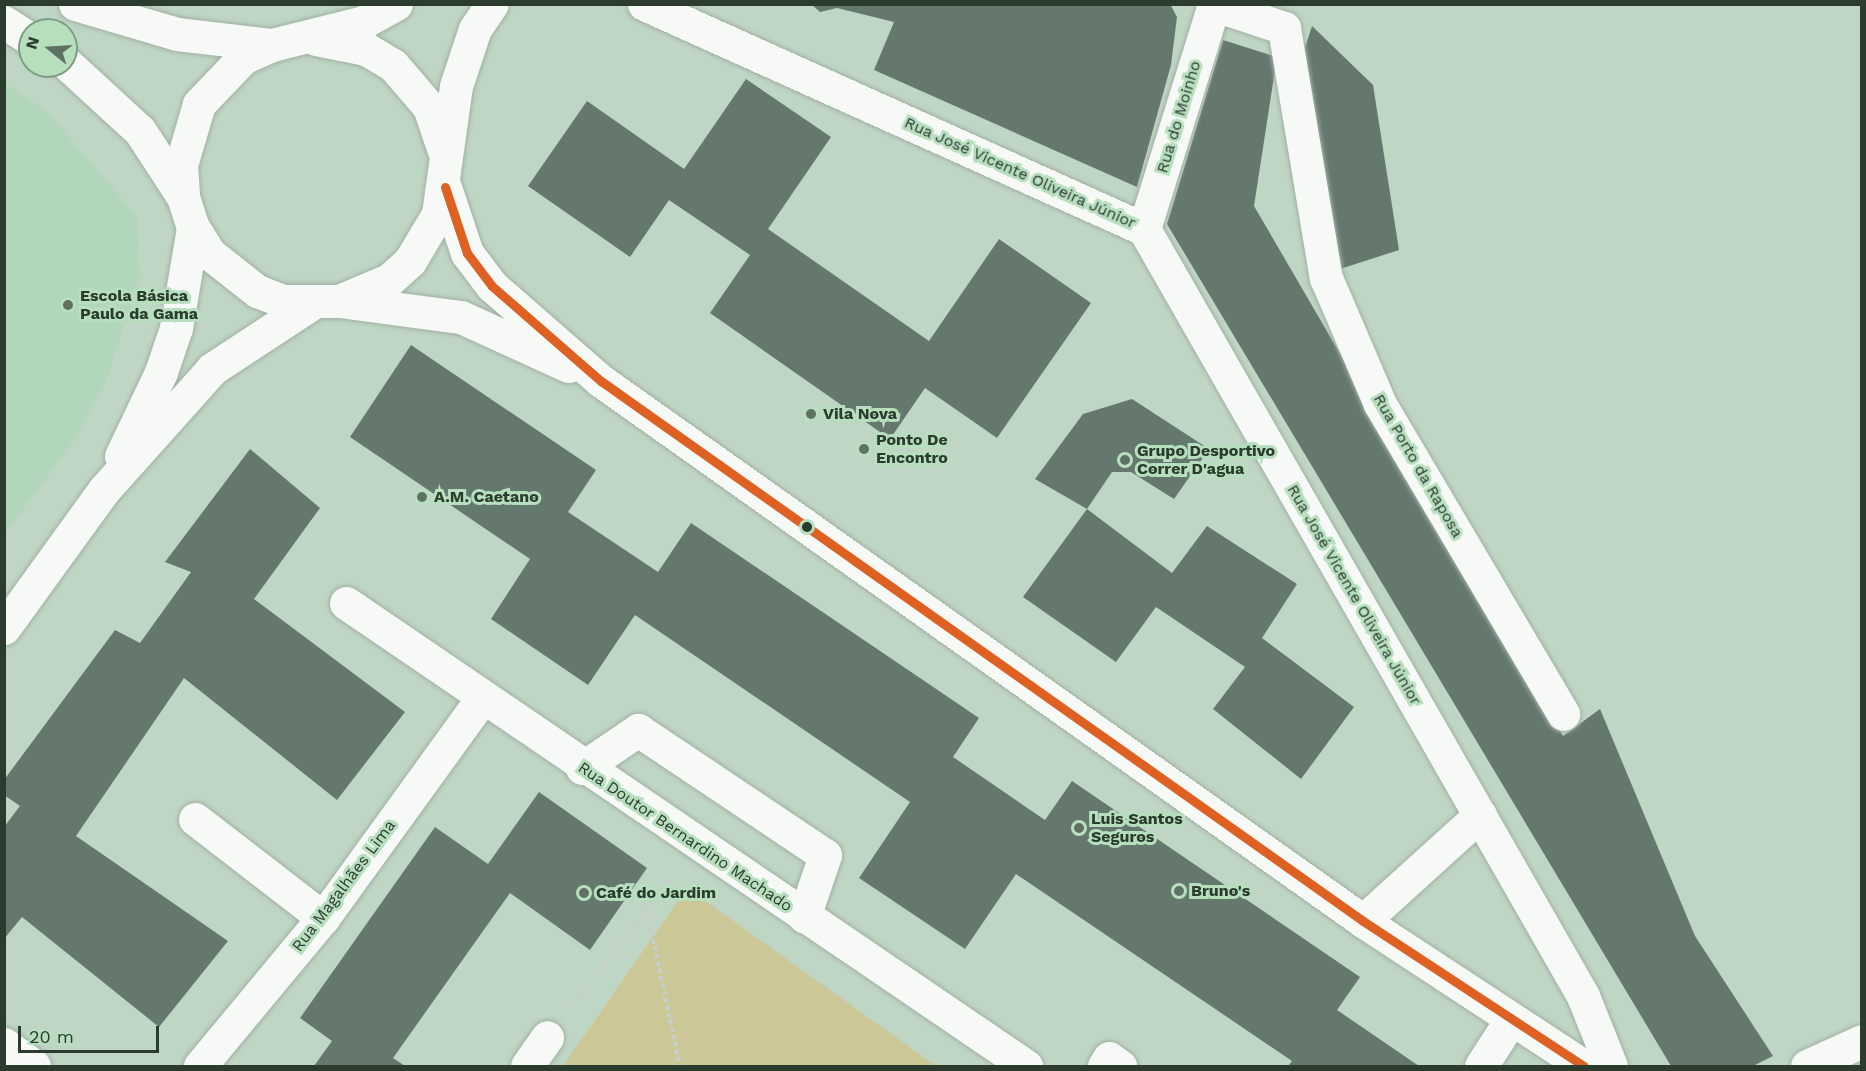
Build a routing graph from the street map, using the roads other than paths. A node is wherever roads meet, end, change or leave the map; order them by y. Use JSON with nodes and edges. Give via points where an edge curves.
{"nodes":[{"id":1,"x":75,"y":4,"type":"edge"},
{"id":2,"x":396,"y":4,"type":"edge"},
{"id":3,"x":492,"y":4,"type":"edge"},
{"id":4,"x":644,"y":4,"type":"edge"},
{"id":5,"x":1213,"y":5,"type":"edge"},
{"id":6,"x":4,"y":21,"type":"edge"},
{"id":7,"x":18,"y":31,"type":"edge"},
{"id":8,"x":304,"y":38,"type":"junction"},
{"id":9,"x":272,"y":45,"type":"junction"},
{"id":10,"x":78,"y":74,"type":"edge"},
{"id":11,"x":445,"y":173,"type":"junction"},
{"id":12,"x":183,"y":197,"type":"junction"},
{"id":13,"x":193,"y":228,"type":"junction"},
{"id":14,"x":1144,"y":229,"type":"junction"},
{"id":15,"x":325,"y":302,"type":"junction"},
{"id":16,"x":601,"y":381,"type":"junction"},
{"id":17,"x":104,"y":490,"type":"junction"},
{"id":18,"x":346,"y":603,"type":"dead end"},
{"id":19,"x":4,"y":628,"type":"edge"},
{"id":20,"x":482,"y":700,"type":"junction"},
{"id":21,"x":1563,"y":714,"type":"dead end"},
{"id":22,"x":582,"y":768,"type":"junction"},
{"id":23,"x":1480,"y":815,"type":"junction"},
{"id":24,"x":195,"y":819,"type":"dead end"},
{"id":25,"x":804,"y":917,"type":"junction"},
{"id":26,"x":323,"y":918,"type":"junction"},
{"id":27,"x":1363,"y":921,"type":"junction"},
{"id":28,"x":1510,"y":1021,"type":"junction"},
{"id":29,"x":547,"y":1038,"type":"road end"},
{"id":30,"x":1862,"y":1041,"type":"edge"},
{"id":31,"x":4,"y":1044,"type":"edge"},
{"id":32,"x":34,"y":1066,"type":"edge"},
{"id":33,"x":200,"y":1066,"type":"edge"},
{"id":34,"x":526,"y":1066,"type":"edge"},
{"id":35,"x":1026,"y":1066,"type":"edge"},
{"id":36,"x":1104,"y":1066,"type":"edge"},
{"id":37,"x":1120,"y":1066,"type":"edge"},
{"id":38,"x":1481,"y":1066,"type":"edge"},
{"id":39,"x":1584,"y":1066,"type":"edge"},
{"id":40,"x":1611,"y":1066,"type":"edge"},
{"id":41,"x":1807,"y":1066,"type":"edge"}],
"edges":[{"from":1,"to":9,"type":"street","via":[[177,34]]},
{"from":2,"to":8,"type":"street","via":[[364,22]]},
{"from":3,"to":11,"type":"street","via":[[474,29],[456,86]]},
{"from":4,"to":14,"type":"street","name":"Rua José Vicente Oliveira Júnior"},
{"from":5,"to":14,"type":"street","name":"Rua do Moinho"},
{"from":5,"to":21,"type":"street","name":"Rua Porto da Raposa","via":[[1284,28],[1326,278],[1380,404]]},
{"from":6,"to":7,"type":"street"},
{"from":8,"to":9,"type":"street"},
{"from":8,"to":11,"type":"street","via":[[366,49],[393,65],[429,107]]},
{"from":9,"to":12,"type":"street","via":[[243,58],[199,104],[181,165]]},
{"from":10,"to":12,"type":"street","via":[[140,131]]},
{"from":11,"to":15,"type":"street","via":[[427,239],[410,261],[389,280]]},
{"from":11,"to":16,"type":"street","via":[[466,253],[492,286]]},
{"from":12,"to":13,"type":"street"},
{"from":13,"to":15,"type":"street","via":[[233,276],[265,294]]},
{"from":13,"to":17,"type":"street","via":[[188,276],[161,372]]},
{"from":14,"to":23,"type":"street","name":"Rua José Vicente Oliveira Júnior"},
{"from":15,"to":16,"type":"street","via":[[461,317]]},
{"from":15,"to":17,"type":"street","via":[[213,369]]},
{"from":16,"to":27,"type":"street"},
{"from":17,"to":19,"type":"street"},
{"from":18,"to":20,"type":"street","name":"Rua Doutor Bernardino Machado"},
{"from":20,"to":22,"type":"street","name":"Rua Doutor Bernardino Machado"},
{"from":20,"to":26,"type":"street","name":"Rua Magalhães Lima"},
{"from":22,"to":25,"type":"street","name":"Rua Doutor Bernardino Machado"},
{"from":22,"to":25,"type":"street","via":[[638,730],[825,855]]},
{"from":23,"to":27,"type":"street"},
{"from":23,"to":40,"type":"street","name":"Rua José Vicente Oliveira Júnior","via":[[1583,996]]},
{"from":24,"to":26,"type":"street"},
{"from":25,"to":35,"type":"street","name":"Rua Doutor Bernardino Machado"},
{"from":26,"to":33,"type":"street","name":"Rua Magalhães Lima"},
{"from":27,"to":28,"type":"street"},
{"from":28,"to":38,"type":"street"},
{"from":28,"to":39,"type":"street"},
{"from":29,"to":34,"type":"street"},
{"from":30,"to":41,"type":"street"},
{"from":31,"to":32,"type":"street"},
{"from":36,"to":37,"type":"street","via":[[1109,1058]]}]}
